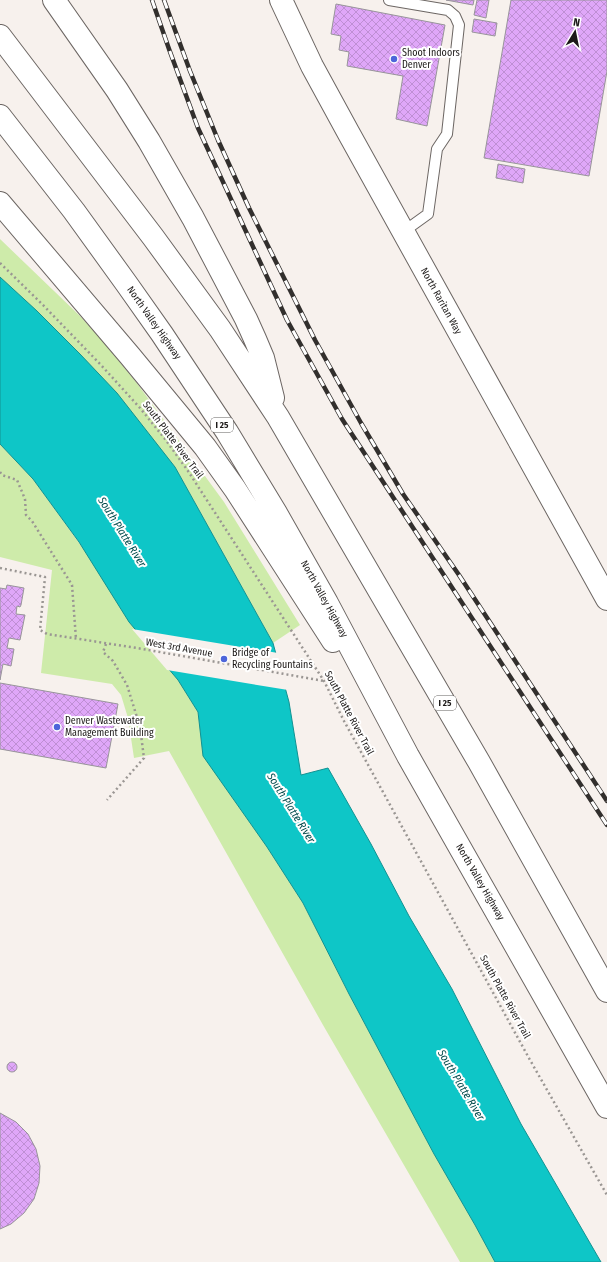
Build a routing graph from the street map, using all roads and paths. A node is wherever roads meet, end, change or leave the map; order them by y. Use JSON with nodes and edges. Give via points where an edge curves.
{"nodes":[{"id":1,"x":54,"y":0,"type":"edge"},
{"id":2,"x":281,"y":0,"type":"edge"},
{"id":3,"x":389,"y":0,"type":"edge"},
{"id":4,"x":0,"y":36,"type":"edge"},
{"id":5,"x":0,"y":116,"type":"edge"},
{"id":6,"x":0,"y":203,"type":"edge"},
{"id":7,"x":403,"y":232,"type":"junction"},
{"id":8,"x":0,"y":263,"type":"edge"},
{"id":9,"x":278,"y":417,"type":"junction"},
{"id":10,"x":0,"y":472,"type":"edge"},
{"id":11,"x":0,"y":568,"type":"edge"},
{"id":12,"x":604,"y":583,"type":"edge"},
{"id":13,"x":76,"y":639,"type":"junction"},
{"id":14,"x":106,"y":644,"type":"junction"},
{"id":15,"x":324,"y":681,"type":"junction"},
{"id":16,"x":408,"y":756,"type":"junction"},
{"id":17,"x":107,"y":800,"type":"dead end"},
{"id":18,"x":607,"y":991,"type":"edge"},
{"id":19,"x":607,"y":1107,"type":"edge"},
{"id":20,"x":607,"y":1195,"type":"edge"}],
"edges":[{"from":1,"to":9,"type":"main road","via":[[118,90],[193,218],[255,339]]},
{"from":2,"to":7,"type":"main road","name":"North Raritan Way","via":[[312,66]]},
{"from":3,"to":7,"type":"lane","via":[[448,10],[455,16],[459,25],[447,134],[437,149],[428,214]]},
{"from":4,"to":9,"type":"main road","number":"I 25","via":[[162,249],[220,329]]},
{"from":5,"to":16,"type":"main road","name":"North Valley Highway","number":"I 25","via":[[158,327],[212,409],[327,603]]},
{"from":6,"to":16,"type":"main road","via":[[205,447],[235,488]]},
{"from":7,"to":12,"type":"main road","name":"North Raritan Way"},
{"from":8,"to":15,"type":"path","name":"South Platte River Trail","via":[[101,365],[165,439]]},
{"from":9,"to":18,"type":"main road","number":"I 25","via":[[479,762]]},
{"from":10,"to":13,"type":"path","via":[[17,480],[26,499],[26,516],[32,521],[72,585]]},
{"from":11,"to":13,"type":"path","name":"West 3rd Avenue","via":[[45,578],[40,630],[47,634]]},
{"from":13,"to":14,"type":"path","name":"West 3rd Avenue"},
{"from":14,"to":15,"type":"path","name":"West 3rd Avenue"},
{"from":14,"to":17,"type":"path","via":[[104,652],[113,661],[127,685],[140,727],[144,758]]},
{"from":15,"to":20,"type":"path","name":"South Platte River Trail","via":[[366,763]]},
{"from":16,"to":19,"type":"main road","name":"North Valley Highway","number":"I 25"}]}
